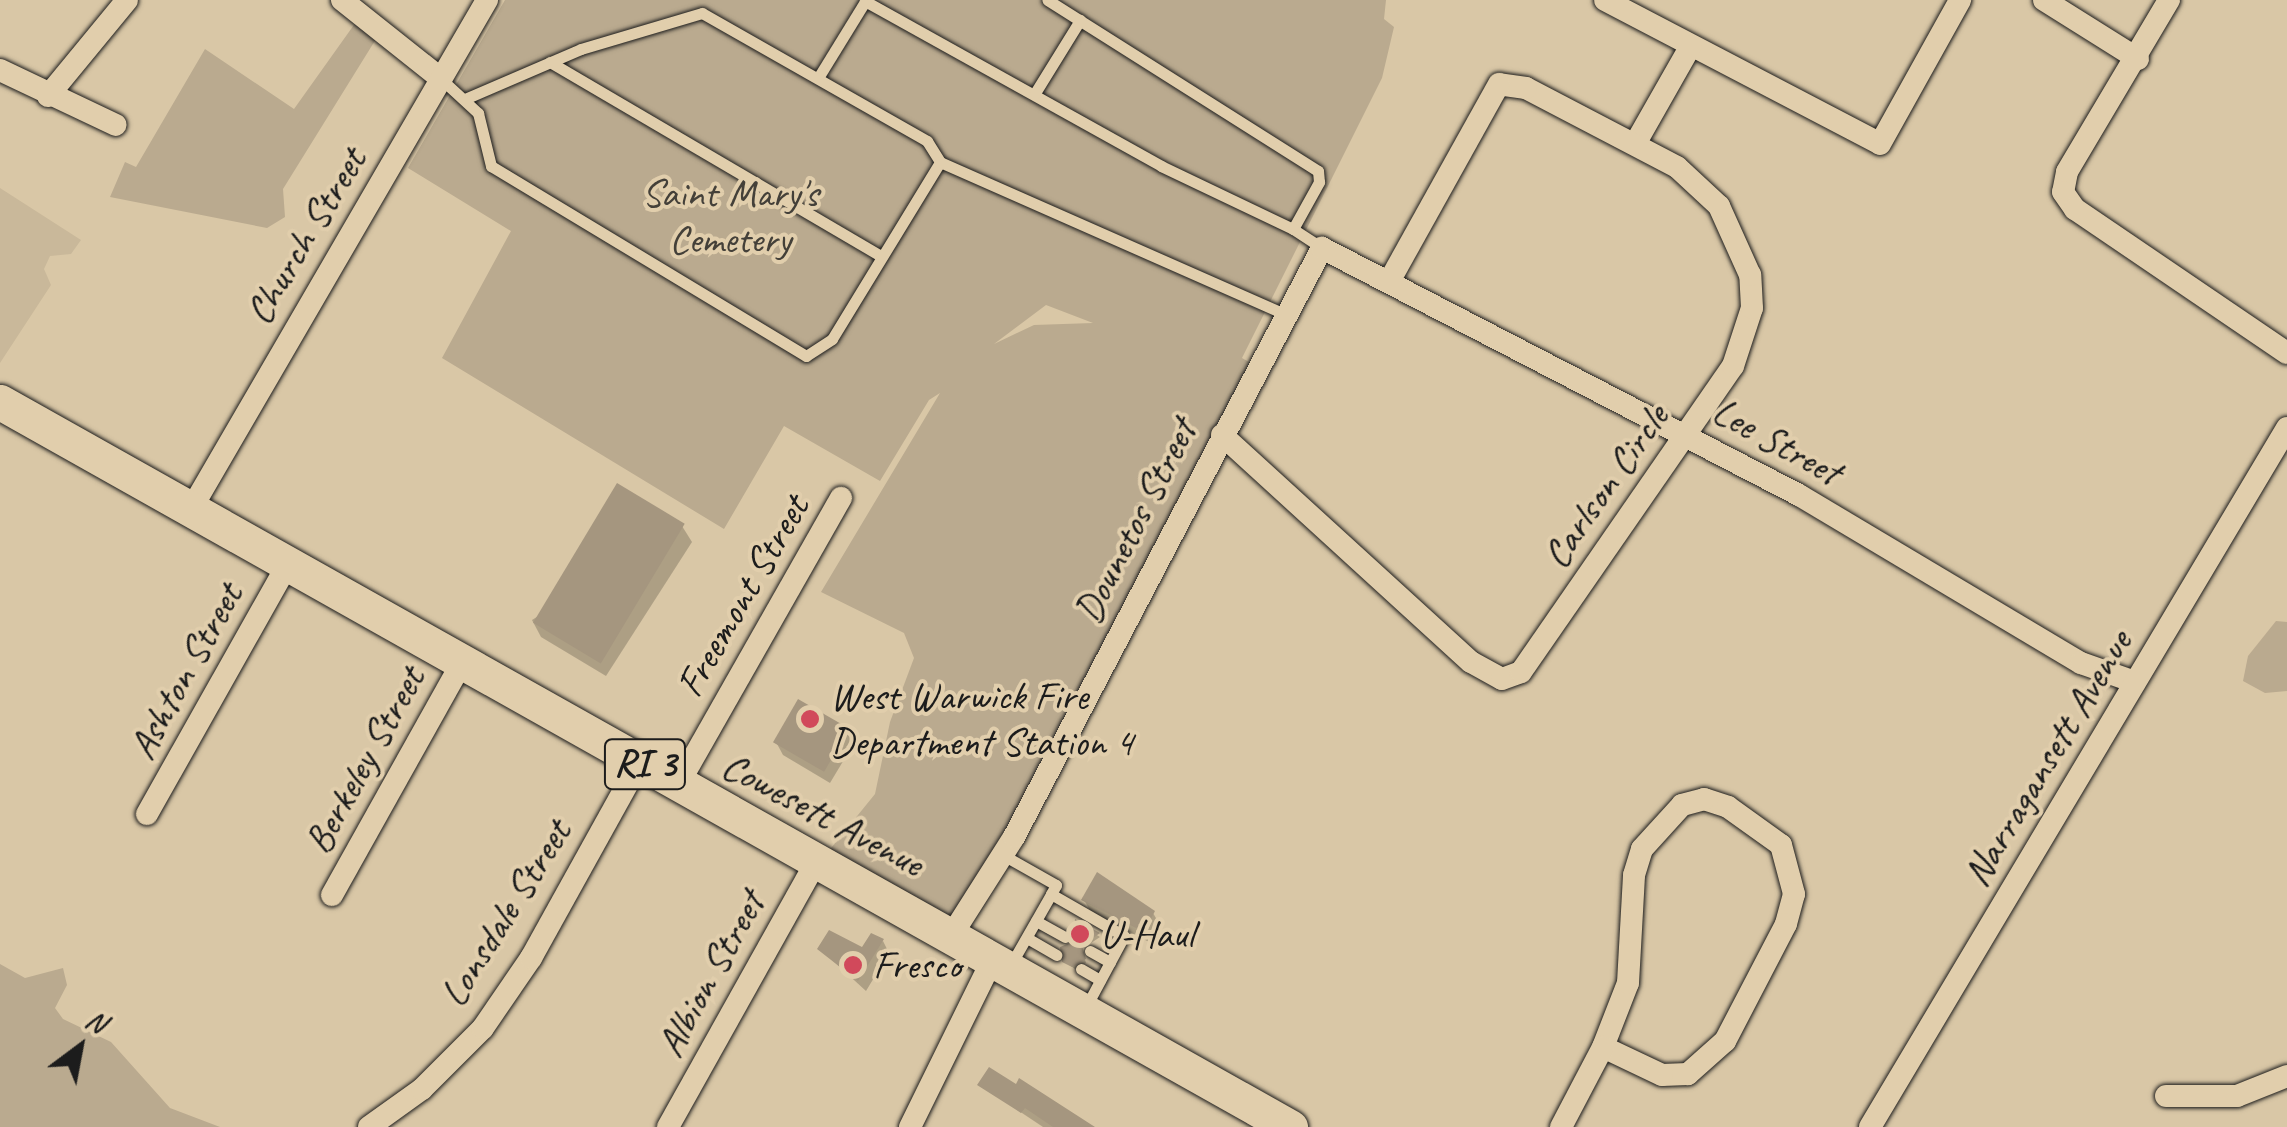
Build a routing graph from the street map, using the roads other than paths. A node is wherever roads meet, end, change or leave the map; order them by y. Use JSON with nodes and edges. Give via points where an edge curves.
{"nodes":[{"id":1,"x":127,"y":0,"type":"edge"},
{"id":2,"x":342,"y":0,"type":"edge"},
{"id":3,"x":486,"y":0,"type":"edge"},
{"id":4,"x":1046,"y":0,"type":"edge"},
{"id":5,"x":1605,"y":0,"type":"edge"},
{"id":6,"x":1960,"y":0,"type":"edge"},
{"id":7,"x":2044,"y":0,"type":"edge"},
{"id":8,"x":2170,"y":0,"type":"edge"},
{"id":9,"x":865,"y":1,"type":"edge"},
{"id":10,"x":1080,"y":20,"type":"junction"},
{"id":11,"x":1690,"y":47,"type":"junction"},
{"id":12,"x":2138,"y":59,"type":"junction"},
{"id":13,"x":550,"y":62,"type":"junction"},
{"id":14,"x":0,"y":70,"type":"edge"},
{"id":15,"x":440,"y":78,"type":"junction"},
{"id":16,"x":818,"y":78,"type":"junction"},
{"id":17,"x":1035,"y":93,"type":"junction"},
{"id":18,"x":48,"y":96,"type":"junction"},
{"id":19,"x":466,"y":98,"type":"junction"},
{"id":20,"x":116,"y":125,"type":"dead end"},
{"id":21,"x":1636,"y":144,"type":"junction"},
{"id":22,"x":940,"y":162,"type":"junction"},
{"id":23,"x":1293,"y":229,"type":"junction"},
{"id":24,"x":1322,"y":248,"type":"junction"},
{"id":25,"x":880,"y":256,"type":"junction"},
{"id":26,"x":1390,"y":278,"type":"junction"},
{"id":27,"x":1284,"y":314,"type":"junction"},
{"id":28,"x":2287,"y":353,"type":"edge"},
{"id":29,"x":0,"y":402,"type":"edge"},
{"id":30,"x":2287,"y":428,"type":"edge"},
{"id":31,"x":1688,"y":434,"type":"junction"},
{"id":32,"x":1222,"y":435,"type":"junction"},
{"id":33,"x":840,"y":498,"type":"dead end"},
{"id":34,"x":190,"y":511,"type":"junction"},
{"id":35,"x":288,"y":564,"type":"junction"},
{"id":36,"x":462,"y":662,"type":"junction"},
{"id":37,"x":2135,"y":682,"type":"junction"},
{"id":38,"x":640,"y":762,"type":"junction"},
{"id":39,"x":679,"y":783,"type":"junction"},
{"id":40,"x":147,"y":814,"type":"dead end"},
{"id":41,"x":1004,"y":855,"type":"junction"},
{"id":42,"x":818,"y":858,"type":"junction"},
{"id":43,"x":1051,"y":894,"type":"junction"},
{"id":44,"x":332,"y":896,"type":"dead end"},
{"id":45,"x":1036,"y":921,"type":"junction"},
{"id":46,"x":953,"y":933,"type":"junction"},
{"id":47,"x":1065,"y":937,"type":"dead end"},
{"id":48,"x":1090,"y":951,"type":"dead end"},
{"id":49,"x":1010,"y":953,"type":"junction"},
{"id":50,"x":1056,"y":954,"type":"dead end"},
{"id":51,"x":1110,"y":962,"type":"junction"},
{"id":52,"x":1081,"y":969,"type":"dead end"},
{"id":53,"x":1092,"y":994,"type":"junction"},
{"id":54,"x":1603,"y":1047,"type":"junction"},
{"id":55,"x":2287,"y":1076,"type":"edge"},
{"id":56,"x":2166,"y":1096,"type":"dead end"},
{"id":57,"x":369,"y":1127,"type":"edge"},
{"id":58,"x":668,"y":1127,"type":"edge"},
{"id":59,"x":910,"y":1127,"type":"edge"},
{"id":60,"x":1290,"y":1127,"type":"edge"},
{"id":61,"x":1561,"y":1127,"type":"edge"},
{"id":62,"x":1870,"y":1127,"type":"edge"}],
"edges":[{"from":1,"to":18,"type":"street"},
{"from":2,"to":15,"type":"street"},
{"from":3,"to":15,"type":"street","name":"Church Street"},
{"from":4,"to":10,"type":"lane"},
{"from":5,"to":11,"type":"street"},
{"from":6,"to":11,"type":"street","via":[[1880,144]]},
{"from":7,"to":12,"type":"street"},
{"from":8,"to":12,"type":"street"},
{"from":9,"to":16,"type":"lane"},
{"from":9,"to":17,"type":"lane"},
{"from":10,"to":17,"type":"lane"},
{"from":10,"to":23,"type":"lane","via":[[1318,171],[1319,182]]},
{"from":11,"to":21,"type":"street"},
{"from":12,"to":28,"type":"street","via":[[2067,172],[2062,192],[2075,210]]},
{"from":13,"to":16,"type":"lane","via":[[688,12],[702,13]]},
{"from":13,"to":19,"type":"lane"},
{"from":13,"to":25,"type":"lane"},
{"from":14,"to":18,"type":"street"},
{"from":15,"to":19,"type":"lane"},
{"from":15,"to":34,"type":"street","name":"Church Street"},
{"from":16,"to":22,"type":"lane","via":[[927,141]]},
{"from":17,"to":23,"type":"lane","via":[[1242,208]]},
{"from":18,"to":20,"type":"street"},
{"from":19,"to":25,"type":"lane","via":[[478,113],[490,166],[806,356],[832,339]]},
{"from":21,"to":26,"type":"street","name":"Carlson Circle","via":[[1526,88],[1502,84]]},
{"from":21,"to":31,"type":"street","name":"Carlson Circle","via":[[1677,167],[1719,206],[1750,276],[1746,337]]},
{"from":22,"to":25,"type":"lane"},
{"from":22,"to":27,"type":"lane"},
{"from":23,"to":24,"type":"lane"},
{"from":24,"to":26,"type":"street","name":"Lee Street"},
{"from":24,"to":27,"type":"street","name":"Dounetos Street"},
{"from":26,"to":31,"type":"street","name":"Lee Street"},
{"from":27,"to":32,"type":"street","name":"Dounetos Street"},
{"from":29,"to":34,"type":"main road","name":"Cowesett Avenue","number":"RI 3"},
{"from":30,"to":37,"type":"street","name":"Narragansett Avenue"},
{"from":31,"to":32,"type":"street","name":"Carlson Circle","via":[[1649,480],[1539,652],[1521,672],[1502,679],[1435,634]]},
{"from":31,"to":37,"type":"street","name":"Lee Street","via":[[2081,663]]},
{"from":32,"to":41,"type":"street","name":"Dounetos Street"},
{"from":33,"to":39,"type":"street","name":"Freemont Street"},
{"from":34,"to":35,"type":"main road","name":"Cowesett Avenue","number":"RI 3"},
{"from":35,"to":36,"type":"main road","name":"Cowesett Avenue","number":"RI 3"},
{"from":35,"to":40,"type":"street","name":"Ashton Street"},
{"from":36,"to":38,"type":"main road","name":"Cowesett Avenue","number":"RI 3"},
{"from":36,"to":44,"type":"street","name":"Berkeley Street"},
{"from":37,"to":62,"type":"street","name":"Narragansett Avenue"},
{"from":38,"to":39,"type":"main road","name":"Cowesett Avenue","number":"RI 3"},
{"from":38,"to":57,"type":"street","name":"Lonsdale Street","via":[[531,958],[483,1028],[422,1089]]},
{"from":39,"to":42,"type":"main road","name":"Cowesett Avenue","number":"RI 3"},
{"from":41,"to":43,"type":"lane","via":[[1056,885]]},
{"from":41,"to":46,"type":"street","name":"Dounetos Street"},
{"from":42,"to":46,"type":"main road","name":"Cowesett Avenue","number":"RI 3"},
{"from":42,"to":58,"type":"street","name":"Albion Street"},
{"from":43,"to":45,"type":"lane"},
{"from":43,"to":51,"type":"lane","via":[[1124,936]]},
{"from":45,"to":47,"type":"lane"},
{"from":45,"to":49,"type":"lane"},
{"from":46,"to":49,"type":"main road","name":"Cowesett Avenue","number":"RI 3"},
{"from":48,"to":51,"type":"lane"},
{"from":49,"to":50,"type":"lane"},
{"from":49,"to":53,"type":"main road","name":"Cowesett Avenue","number":"RI 3"},
{"from":49,"to":59,"type":"street"},
{"from":51,"to":53,"type":"lane"},
{"from":52,"to":53,"type":"lane"},
{"from":53,"to":60,"type":"main road","name":"Cowesett Avenue","number":"RI 3"},
{"from":54,"to":54,"type":"street","via":[[1628,983],[1634,875],[1642,849],[1682,805],[1704,799],[1728,807],[1781,845],[1794,894],[1750,997],[1724,1041],[1688,1074],[1639,1070]]},
{"from":54,"to":61,"type":"street"},
{"from":55,"to":56,"type":"street","via":[[2237,1096]]}]}
